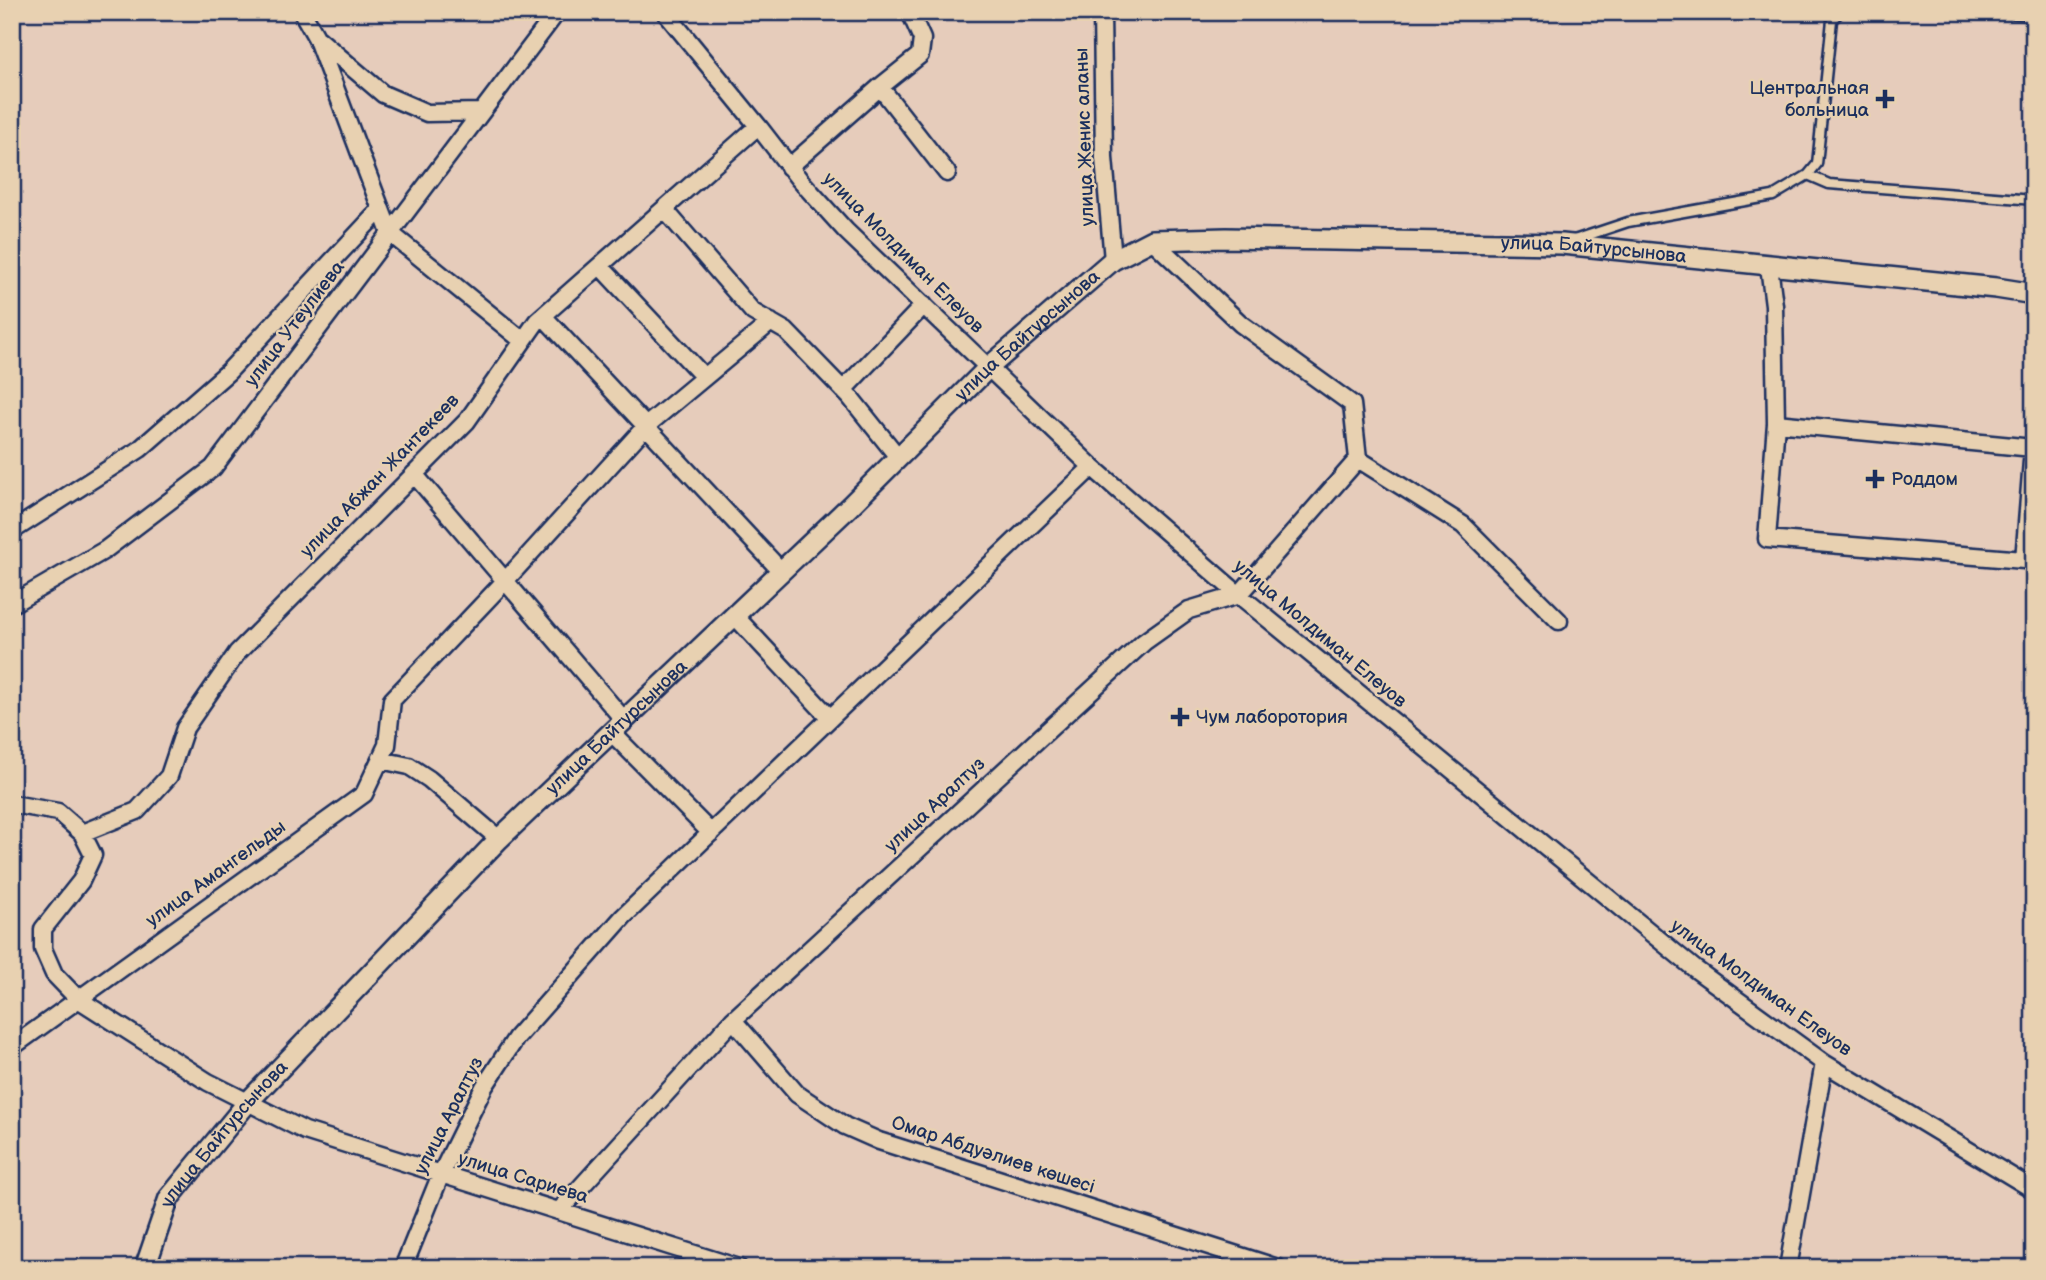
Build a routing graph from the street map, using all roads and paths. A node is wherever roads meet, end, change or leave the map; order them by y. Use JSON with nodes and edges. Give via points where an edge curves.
{"nodes":[{"id":1,"x":302,"y":12,"type":"edge"},
{"id":2,"x":557,"y":12,"type":"edge"},
{"id":3,"x":665,"y":12,"type":"edge"},
{"id":4,"x":910,"y":12,"type":"edge"},
{"id":5,"x":1102,"y":12,"type":"edge"},
{"id":6,"x":1840,"y":12,"type":"edge"},
{"id":7,"x":1997,"y":12,"type":"edge"},
{"id":8,"x":1831,"y":16,"type":"edge"},
{"id":9,"x":2034,"y":16,"type":"edge"},
{"id":10,"x":316,"y":37,"type":"junction"},
{"id":11,"x":880,"y":87,"type":"junction"},
{"id":12,"x":481,"y":112,"type":"junction"},
{"id":13,"x":758,"y":126,"type":"junction"},
{"id":14,"x":789,"y":167,"type":"junction"},
{"id":15,"x":947,"y":173,"type":"dead end"},
{"id":16,"x":1808,"y":175,"type":"junction"},
{"id":17,"x":2034,"y":200,"type":"edge"},
{"id":18,"x":664,"y":209,"type":"junction"},
{"id":19,"x":380,"y":210,"type":"junction"},
{"id":20,"x":390,"y":233,"type":"junction"},
{"id":21,"x":1152,"y":240,"type":"junction"},
{"id":22,"x":1562,"y":244,"type":"junction"},
{"id":23,"x":1113,"y":260,"type":"junction"},
{"id":24,"x":600,"y":266,"type":"junction"},
{"id":25,"x":1769,"y":267,"type":"junction"},
{"id":26,"x":2034,"y":294,"type":"edge"},
{"id":27,"x":924,"y":305,"type":"junction"},
{"id":28,"x":542,"y":316,"type":"junction"},
{"id":29,"x":771,"y":322,"type":"junction"},
{"id":30,"x":523,"y":341,"type":"junction"},
{"id":31,"x":989,"y":367,"type":"junction"},
{"id":32,"x":704,"y":377,"type":"junction"},
{"id":33,"x":843,"y":390,"type":"junction"},
{"id":34,"x":1776,"y":423,"type":"junction"},
{"id":35,"x":646,"y":426,"type":"junction"},
{"id":36,"x":898,"y":457,"type":"junction"},
{"id":37,"x":1358,"y":459,"type":"junction"},
{"id":38,"x":1092,"y":467,"type":"junction"},
{"id":39,"x":414,"y":474,"type":"junction"},
{"id":40,"x":12,"y":531,"type":"edge"},
{"id":41,"x":781,"y":571,"type":"junction"},
{"id":42,"x":505,"y":581,"type":"junction"},
{"id":43,"x":1239,"y":595,"type":"junction"},
{"id":44,"x":12,"y":604,"type":"edge"},
{"id":45,"x":734,"y":615,"type":"junction"},
{"id":46,"x":1559,"y":621,"type":"dead end"},
{"id":47,"x":830,"y":718,"type":"junction"},
{"id":48,"x":617,"y":726,"type":"junction"},
{"id":49,"x":380,"y":760,"type":"junction"},
{"id":50,"x":12,"y":804,"type":"edge"},
{"id":51,"x":82,"y":833,"type":"junction"},
{"id":52,"x":711,"y":833,"type":"junction"},
{"id":53,"x":499,"y":839,"type":"junction"},
{"id":54,"x":78,"y":999,"type":"junction"},
{"id":55,"x":733,"y":1020,"type":"junction"},
{"id":56,"x":12,"y":1047,"type":"edge"},
{"id":57,"x":1824,"y":1063,"type":"junction"},
{"id":58,"x":247,"y":1103,"type":"junction"},
{"id":59,"x":440,"y":1174,"type":"junction"},
{"id":60,"x":2034,"y":1190,"type":"edge"},
{"id":61,"x":559,"y":1211,"type":"junction"},
{"id":62,"x":145,"y":1268,"type":"edge"},
{"id":63,"x":404,"y":1268,"type":"edge"},
{"id":64,"x":739,"y":1268,"type":"edge"},
{"id":65,"x":1278,"y":1268,"type":"edge"},
{"id":66,"x":1787,"y":1268,"type":"edge"}],
"edges":[{"from":1,"to":10,"type":"street"},
{"from":2,"to":12,"type":"street","name":"улица Утеулиева"},
{"from":3,"to":13,"type":"street","name":"улица Молдиман Елеуов"},
{"from":4,"to":11,"type":"street","via":[[922,40],[920,55]]},
{"from":5,"to":23,"type":"street","name":"улица Женис аланы","via":[[1104,158]]},
{"from":6,"to":8,"type":"lane"},
{"from":7,"to":9,"type":"lane"},
{"from":8,"to":16,"type":"lane","via":[[1817,164]]},
{"from":10,"to":12,"type":"street","via":[[383,94],[427,113]]},
{"from":10,"to":19,"type":"street"},
{"from":11,"to":14,"type":"street"},
{"from":11,"to":15,"type":"street"},
{"from":12,"to":20,"type":"street","name":"улица Утеулиева"},
{"from":13,"to":14,"type":"street","name":"улица Молдиман Елеуов"},
{"from":13,"to":18,"type":"street","name":"улица Абжан Жантекеев"},
{"from":14,"to":27,"type":"street","name":"улица Молдиман Елеуов","via":[[846,231]]},
{"from":16,"to":17,"type":"lane","via":[[1829,184]]},
{"from":16,"to":22,"type":"lane","via":[[1773,196],[1628,222]]},
{"from":18,"to":24,"type":"street","name":"улица Абжан Жантекеев"},
{"from":18,"to":29,"type":"street","via":[[753,312]]},
{"from":19,"to":20,"type":"street"},
{"from":19,"to":40,"type":"street","via":[[219,380],[140,449]]},
{"from":20,"to":30,"type":"street"},
{"from":20,"to":44,"type":"street","name":"улица Утеулиева","via":[[213,468],[105,550]]},
{"from":21,"to":22,"type":"street","name":"улица Байтурсынова"},
{"from":21,"to":23,"type":"street","name":"улица Байтурсынова"},
{"from":21,"to":37,"type":"street","via":[[1241,324],[1352,404]]},
{"from":22,"to":25,"type":"street","name":"улица Байтурсынова"},
{"from":23,"to":31,"type":"street","name":"улица Байтурсынова"},
{"from":24,"to":28,"type":"street","name":"улица Абжан Жантекеев"},
{"from":24,"to":32,"type":"street"},
{"from":25,"to":26,"type":"street","name":"улица Байтурсынова"},
{"from":25,"to":34,"type":"street"},
{"from":27,"to":31,"type":"street","name":"улица Молдиман Елеуов"},
{"from":27,"to":33,"type":"street"},
{"from":28,"to":30,"type":"street","name":"улица Абжан Жантекеев"},
{"from":28,"to":35,"type":"street"},
{"from":29,"to":32,"type":"street"},
{"from":29,"to":33,"type":"street","via":[[786,331]]},
{"from":30,"to":39,"type":"street","name":"улица Абжан Жантекеев","via":[[467,421]]},
{"from":31,"to":36,"type":"street","name":"улица Байтурсынова"},
{"from":31,"to":38,"type":"street","name":"улица Молдиман Елеуов"},
{"from":32,"to":35,"type":"street"},
{"from":33,"to":36,"type":"street"},
{"from":34,"to":34,"type":"street","via":[[2033,448],[2024,560],[1767,539]]},
{"from":35,"to":41,"type":"street"},
{"from":35,"to":42,"type":"street"},
{"from":36,"to":41,"type":"street","name":"улица Байтурсынова"},
{"from":37,"to":43,"type":"street"},
{"from":37,"to":46,"type":"street","via":[[1463,525]]},
{"from":38,"to":43,"type":"street","name":"улица Молдиман Елеуов"},
{"from":38,"to":47,"type":"street","name":"улица Аралтуз"},
{"from":39,"to":42,"type":"street"},
{"from":39,"to":51,"type":"street","name":"улица Абжан Жантекеев","via":[[237,653],[186,728],[169,776],[136,810]]},
{"from":41,"to":45,"type":"street","name":"улица Байтурсынова"},
{"from":42,"to":48,"type":"street"},
{"from":42,"to":49,"type":"street","name":"улица Амангельды","via":[[392,700],[387,745]]},
{"from":43,"to":55,"type":"street","name":"улица Аралтуз","via":[[1189,610],[1144,642]]},
{"from":43,"to":57,"type":"street","name":"улица Молдиман Елеуов","via":[[1695,969]]},
{"from":45,"to":47,"type":"street"},
{"from":45,"to":48,"type":"street","name":"улица Байтурсынова"},
{"from":47,"to":52,"type":"street","name":"улица Аралтуз"},
{"from":48,"to":52,"type":"street"},
{"from":48,"to":53,"type":"street","name":"улица Байтурсынова"},
{"from":49,"to":53,"type":"street","via":[[409,766],[429,779]]},
{"from":49,"to":54,"type":"street","name":"улица Амангельды","via":[[364,794]]},
{"from":50,"to":51,"type":"street","via":[[58,813]]},
{"from":51,"to":54,"type":"street","name":"улица Сариева","via":[[93,855],[81,881],[43,929],[43,949],[54,974]]},
{"from":52,"to":59,"type":"street","name":"улица Аралтуз","via":[[623,917],[516,1038],[484,1087]]},
{"from":53,"to":58,"type":"street","name":"улица Байтурсынова"},
{"from":54,"to":56,"type":"street","name":"улица Амангельды"},
{"from":54,"to":58,"type":"street","name":"улица Сариева"},
{"from":55,"to":61,"type":"street","name":"улица Аралтуз"},
{"from":55,"to":65,"type":"street","name":"Омар Абдуәлиев көшесі","via":[[797,1094],[845,1126],[879,1141]]},
{"from":57,"to":60,"type":"street","name":"улица Молдиман Елеуов"},
{"from":57,"to":66,"type":"street"},
{"from":58,"to":59,"type":"street","name":"улица Сариева","via":[[305,1131]]},
{"from":58,"to":62,"type":"street","name":"улица Байтурсынова","via":[[169,1198]]},
{"from":59,"to":61,"type":"street","name":"улица Сариева"},
{"from":59,"to":63,"type":"street","name":"улица Аралтуз"},
{"from":61,"to":64,"type":"street","name":"улица Сариева"}]}
